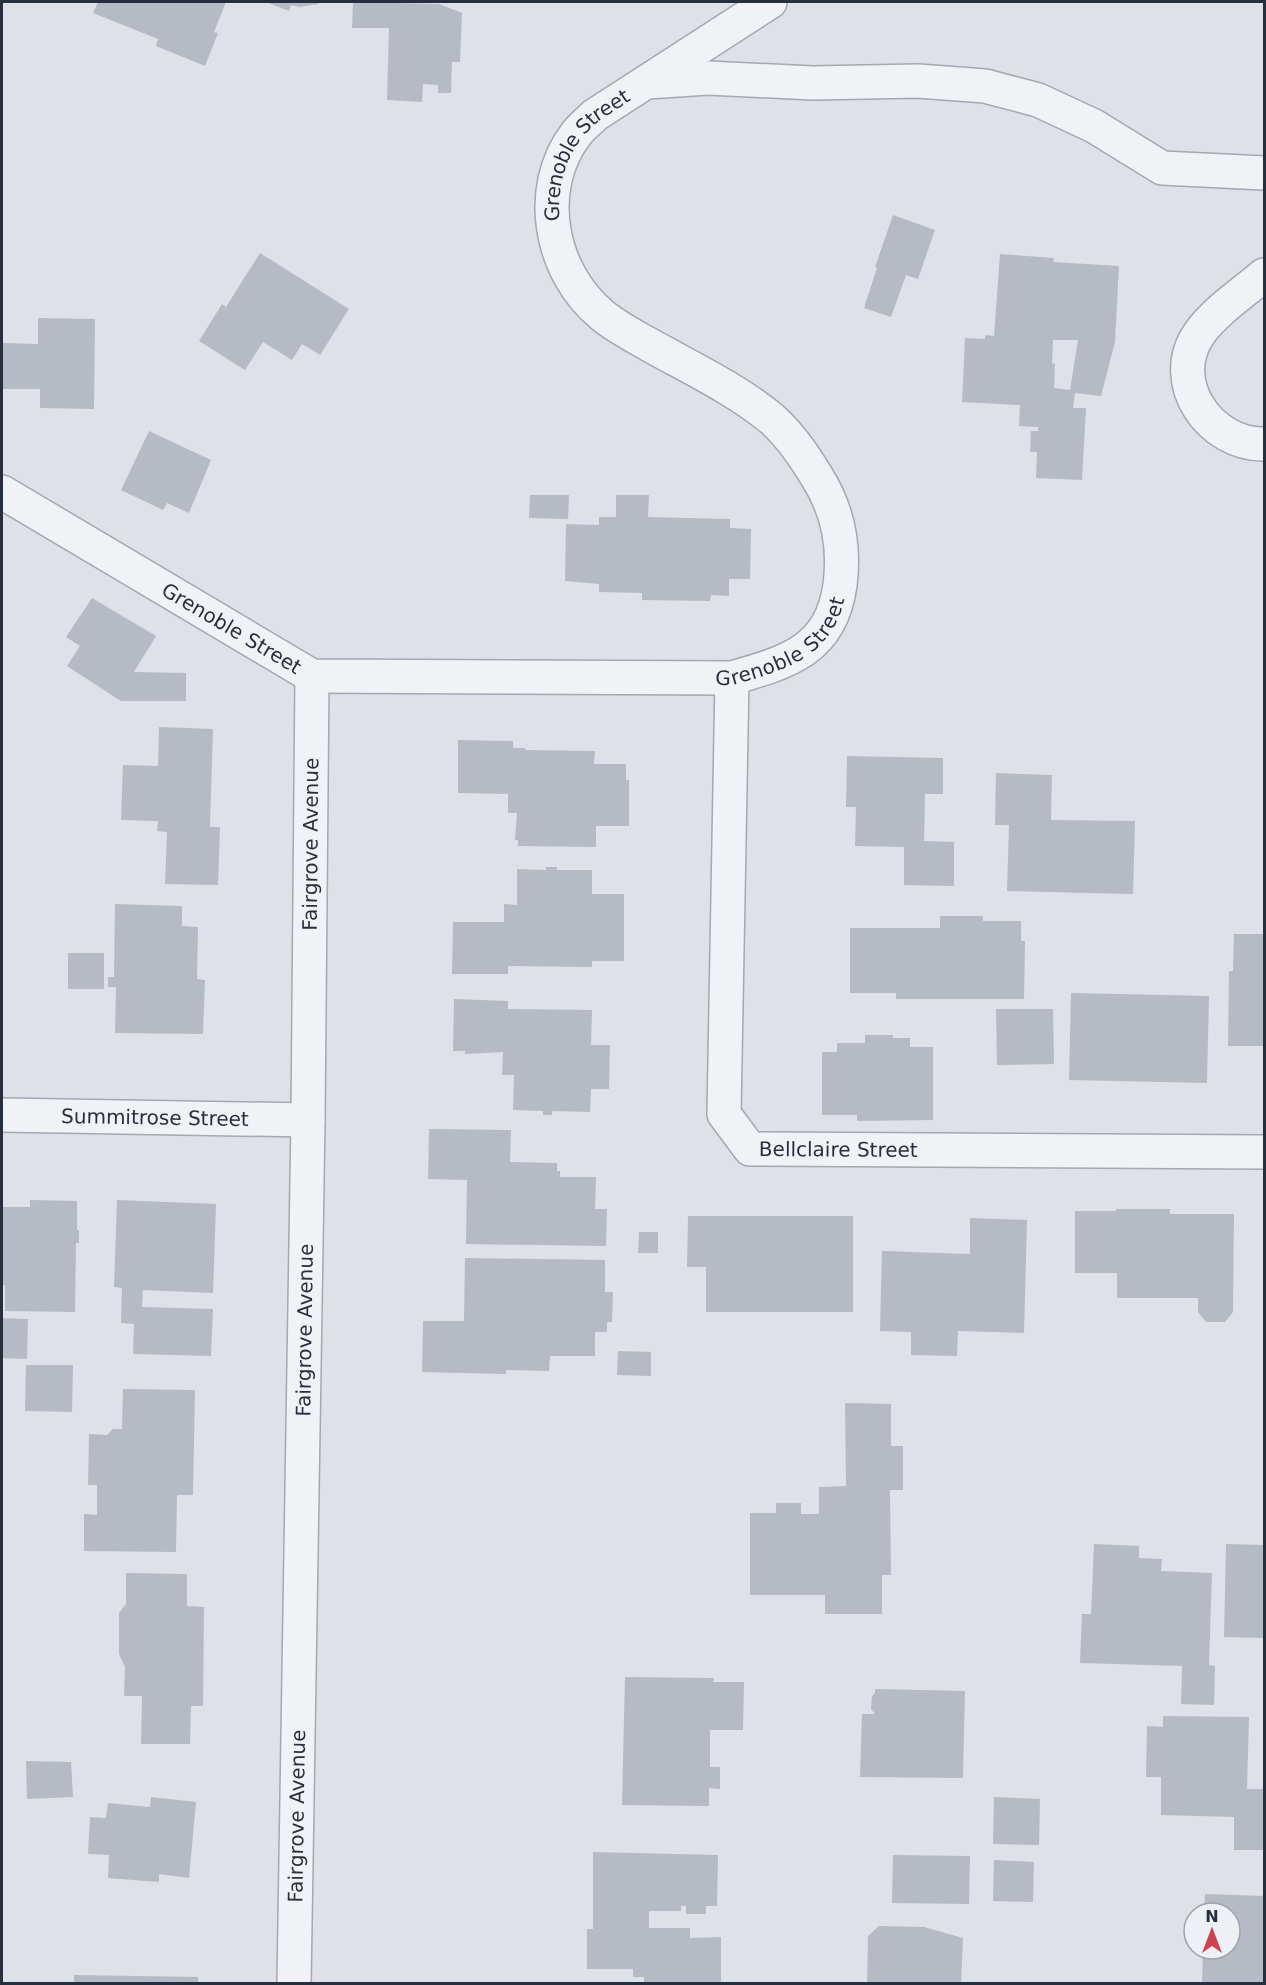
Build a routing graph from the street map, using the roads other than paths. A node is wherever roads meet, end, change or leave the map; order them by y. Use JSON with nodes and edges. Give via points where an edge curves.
{"nodes":[{"id":1,"x":770,"y":2,"type":"edge"},
{"id":2,"x":645,"y":82,"type":"junction"},
{"id":3,"x":1264,"y":174,"type":"edge"},
{"id":4,"x":1264,"y":275,"type":"edge"},
{"id":5,"x":1264,"y":444,"type":"edge"},
{"id":6,"x":2,"y":492,"type":"edge"},
{"id":7,"x":312,"y":676,"type":"junction"},
{"id":8,"x":732,"y":678,"type":"junction"},
{"id":9,"x":2,"y":1115,"type":"edge"},
{"id":10,"x":308,"y":1119,"type":"junction"},
{"id":11,"x":1264,"y":1152,"type":"edge"},
{"id":12,"x":294,"y":1983,"type":"edge"}],
"edges":[{"from":1,"to":2,"type":"street","name":"Grenoble Street"},
{"from":2,"to":3,"type":"street","via":[[708,78],[813,83],[918,81],[985,86],[1038,100],[1085,122],[1162,168]]},
{"from":2,"to":8,"type":"street","name":"Grenoble Street","via":[[595,115],[576,134],[561,160],[552,217],[557,247],[567,271],[600,314],[773,420],[815,473],[840,528],[842,567],[838,603],[828,627],[815,642],[789,659]]},
{"from":4,"to":5,"type":"street","via":[[1199,334],[1187,371],[1201,412],[1218,429],[1238,441]]},
{"from":6,"to":7,"type":"street","name":"Grenoble Street"},
{"from":7,"to":8,"type":"street","name":"Grenoble Street"},
{"from":7,"to":10,"type":"street","name":"Fairgrove Avenue"},
{"from":8,"to":11,"type":"street","name":"Bellclaire Street","via":[[723,1114],[750,1149]]},
{"from":9,"to":10,"type":"street","name":"Summitrose Street"},
{"from":10,"to":12,"type":"street","name":"Fairgrove Avenue"}]}
